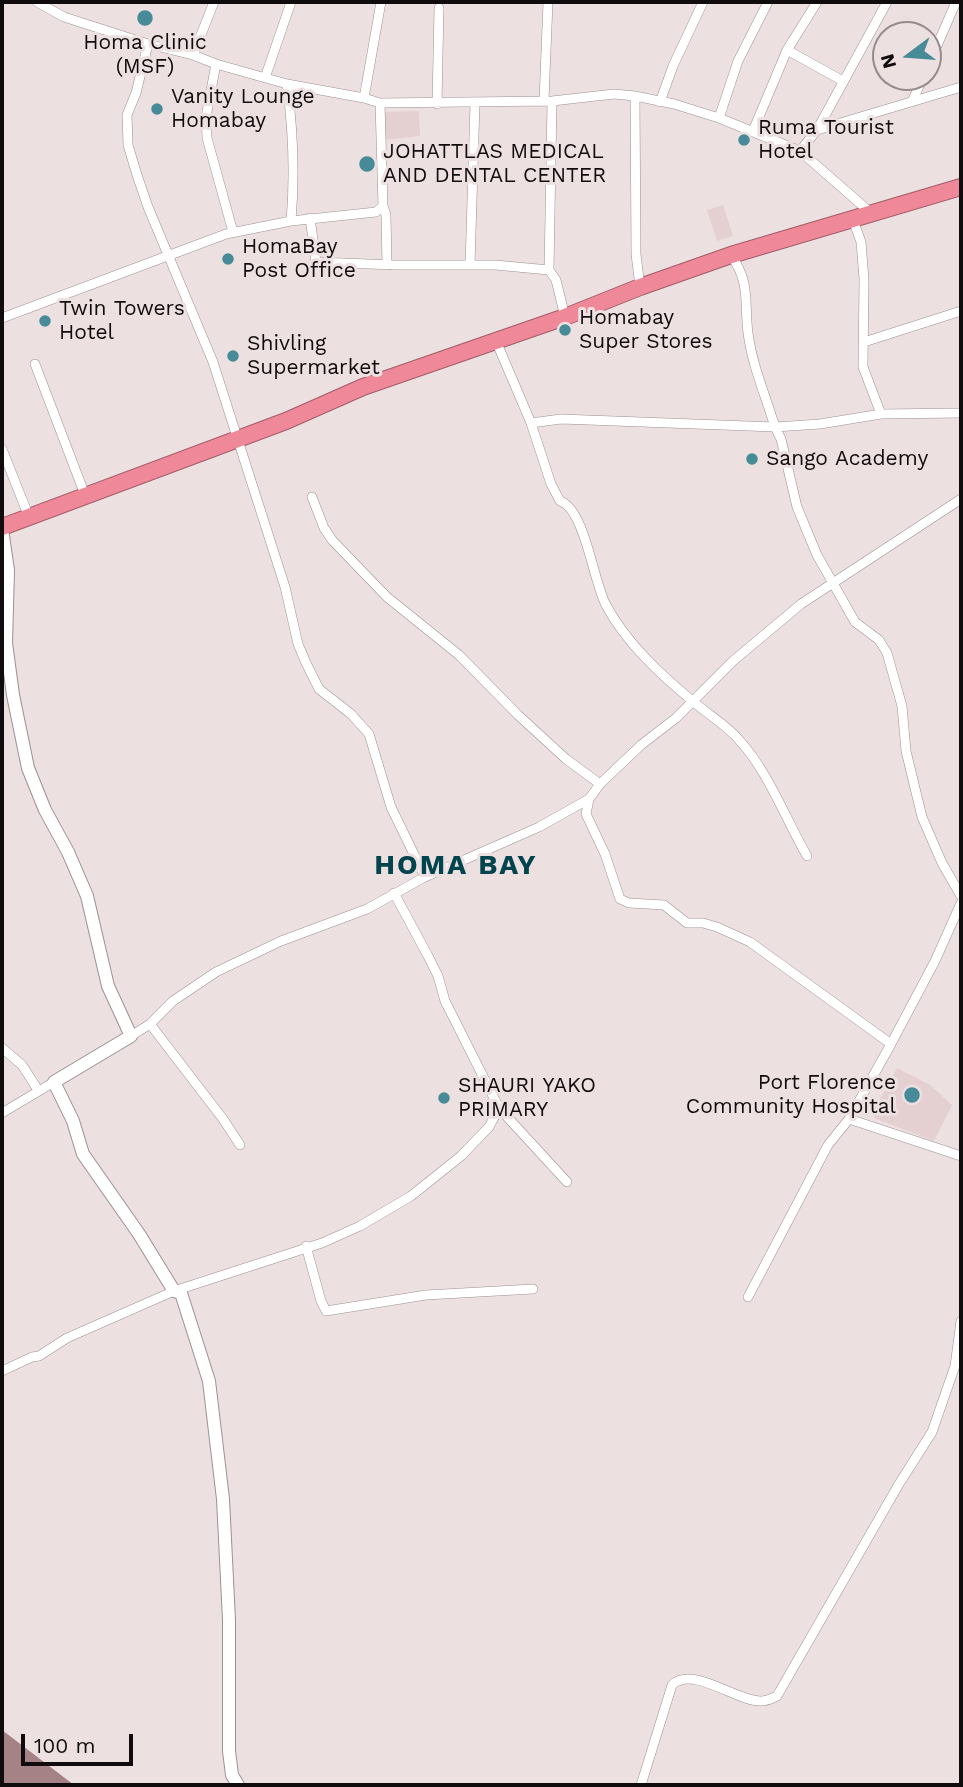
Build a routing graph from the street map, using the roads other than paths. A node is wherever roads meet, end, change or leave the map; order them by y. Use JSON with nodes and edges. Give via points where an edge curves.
{"nodes":[{"id":1,"x":37,"y":2,"type":"edge"},
{"id":2,"x":214,"y":2,"type":"edge"},
{"id":3,"x":291,"y":2,"type":"edge"},
{"id":4,"x":381,"y":2,"type":"edge"},
{"id":5,"x":548,"y":2,"type":"edge"},
{"id":6,"x":703,"y":2,"type":"edge"},
{"id":7,"x":768,"y":2,"type":"edge"},
{"id":8,"x":817,"y":2,"type":"edge"},
{"id":9,"x":887,"y":2,"type":"edge"},
{"id":10,"x":956,"y":2,"type":"edge"},
{"id":11,"x":439,"y":8,"type":"dead end"},
{"id":12,"x":961,"y":13,"type":"edge"},
{"id":13,"x":951,"y":16,"type":"junction"},
{"id":14,"x":942,"y":36,"type":"edge"},
{"id":15,"x":148,"y":44,"type":"junction"},
{"id":16,"x":787,"y":50,"type":"junction"},
{"id":17,"x":193,"y":55,"type":"junction"},
{"id":18,"x":216,"y":64,"type":"junction"},
{"id":19,"x":265,"y":78,"type":"junction"},
{"id":20,"x":843,"y":81,"type":"junction"},
{"id":21,"x":287,"y":84,"type":"junction"},
{"id":22,"x":961,"y":87,"type":"edge"},
{"id":23,"x":917,"y":91,"type":"edge"},
{"id":24,"x":635,"y":96,"type":"junction"},
{"id":25,"x":364,"y":98,"type":"junction"},
{"id":26,"x":548,"y":100,"type":"junction"},
{"id":27,"x":660,"y":102,"type":"junction"},
{"id":28,"x":912,"y":102,"type":"junction"},
{"id":29,"x":380,"y":103,"type":"junction"},
{"id":30,"x":475,"y":103,"type":"junction"},
{"id":31,"x":437,"y":104,"type":"junction"},
{"id":32,"x":719,"y":118,"type":"junction"},
{"id":33,"x":817,"y":130,"type":"junction"},
{"id":34,"x":754,"y":131,"type":"junction"},
{"id":35,"x":800,"y":151,"type":"junction"},
{"id":36,"x":961,"y":187,"type":"edge"},
{"id":37,"x":383,"y":206,"type":"junction"},
{"id":38,"x":871,"y":213,"type":"junction"},
{"id":39,"x":310,"y":218,"type":"junction"},
{"id":40,"x":853,"y":220,"type":"junction"},
{"id":41,"x":291,"y":221,"type":"junction"},
{"id":42,"x":233,"y":232,"type":"junction"},
{"id":43,"x":169,"y":255,"type":"junction"},
{"id":44,"x":731,"y":256,"type":"junction"},
{"id":45,"x":387,"y":265,"type":"junction"},
{"id":46,"x":470,"y":265,"type":"junction"},
{"id":47,"x":549,"y":270,"type":"junction"},
{"id":48,"x":640,"y":287,"type":"junction"},
{"id":49,"x":961,"y":311,"type":"edge"},
{"id":50,"x":565,"y":317,"type":"junction"},
{"id":51,"x":2,"y":318,"type":"edge"},
{"id":52,"x":496,"y":341,"type":"junction"},
{"id":53,"x":864,"y":342,"type":"junction"},
{"id":54,"x":34,"y":364,"type":"dead end"},
{"id":55,"x":961,"y":413,"type":"edge"},
{"id":56,"x":881,"y":414,"type":"junction"},
{"id":57,"x":531,"y":423,"type":"junction"},
{"id":58,"x":775,"y":427,"type":"junction"},
{"id":59,"x":240,"y":439,"type":"junction"},
{"id":60,"x":2,"y":449,"type":"edge"},
{"id":61,"x":85,"y":495,"type":"junction"},
{"id":62,"x":312,"y":496,"type":"dead end"},
{"id":63,"x":961,"y":499,"type":"edge"},
{"id":64,"x":29,"y":517,"type":"junction"},
{"id":65,"x":2,"y":528,"type":"edge"},
{"id":66,"x":832,"y":582,"type":"junction"},
{"id":67,"x":694,"y":702,"type":"junction"},
{"id":68,"x":600,"y":784,"type":"junction"},
{"id":69,"x":589,"y":799,"type":"junction"},
{"id":70,"x":807,"y":856,"type":"dead end"},
{"id":71,"x":423,"y":878,"type":"junction"},
{"id":72,"x":394,"y":893,"type":"junction"},
{"id":73,"x":961,"y":896,"type":"edge"},
{"id":74,"x":961,"y":903,"type":"edge"},
{"id":75,"x":150,"y":1024,"type":"junction"},
{"id":76,"x":131,"y":1036,"type":"junction"},
{"id":77,"x":891,"y":1044,"type":"junction"},
{"id":78,"x":2,"y":1048,"type":"edge"},
{"id":79,"x":54,"y":1082,"type":"junction"},
{"id":80,"x":38,"y":1090,"type":"junction"},
{"id":81,"x":499,"y":1108,"type":"junction"},
{"id":82,"x":2,"y":1113,"type":"edge"},
{"id":83,"x":849,"y":1119,"type":"junction"},
{"id":84,"x":240,"y":1144,"type":"dead end"},
{"id":85,"x":961,"y":1156,"type":"edge"},
{"id":86,"x":567,"y":1182,"type":"dead end"},
{"id":87,"x":306,"y":1246,"type":"junction"},
{"id":88,"x":533,"y":1289,"type":"dead end"},
{"id":89,"x":174,"y":1291,"type":"junction"},
{"id":90,"x":748,"y":1297,"type":"dead end"},
{"id":91,"x":961,"y":1321,"type":"edge"},
{"id":92,"x":5,"y":1367,"type":"edge"},
{"id":93,"x":238,"y":1785,"type":"edge"},
{"id":94,"x":641,"y":1785,"type":"edge"}],
"edges":[{"from":1,"to":15,"type":"street","via":[[64,17]]},
{"from":2,"to":17,"type":"street"},
{"from":3,"to":19,"type":"street"},
{"from":4,"to":25,"type":"street"},
{"from":5,"to":26,"type":"street"},
{"from":6,"to":27,"type":"street"},
{"from":7,"to":32,"type":"street","via":[[738,61]]},
{"from":8,"to":16,"type":"street"},
{"from":9,"to":20,"type":"street"},
{"from":10,"to":13,"type":"street"},
{"from":11,"to":31,"type":"street"},
{"from":12,"to":13,"type":"street"},
{"from":13,"to":14,"type":"street"},
{"from":15,"to":17,"type":"street"},
{"from":15,"to":43,"type":"street","via":[[127,115],[128,145]]},
{"from":16,"to":20,"type":"street"},
{"from":16,"to":34,"type":"street"},
{"from":17,"to":18,"type":"street"},
{"from":18,"to":19,"type":"street"},
{"from":18,"to":42,"type":"street","via":[[206,117],[207,138]]},
{"from":19,"to":21,"type":"street"},
{"from":20,"to":33,"type":"street"},
{"from":21,"to":25,"type":"street"},
{"from":21,"to":41,"type":"street","via":[[293,169]]},
{"from":22,"to":28,"type":"street"},
{"from":23,"to":28,"type":"street"},
{"from":24,"to":26,"type":"street"},
{"from":24,"to":27,"type":"street"},
{"from":24,"to":48,"type":"street"},
{"from":25,"to":29,"type":"street"},
{"from":26,"to":30,"type":"street"},
{"from":26,"to":47,"type":"street"},
{"from":27,"to":32,"type":"street"},
{"from":28,"to":33,"type":"street"},
{"from":29,"to":31,"type":"street"},
{"from":29,"to":37,"type":"street"},
{"from":30,"to":31,"type":"street"},
{"from":30,"to":46,"type":"street"},
{"from":32,"to":34,"type":"street"},
{"from":33,"to":35,"type":"street"},
{"from":34,"to":35,"type":"street"},
{"from":35,"to":38,"type":"street"},
{"from":36,"to":38,"type":"highway"},
{"from":37,"to":39,"type":"street","via":[[376,212]]},
{"from":37,"to":45,"type":"street"},
{"from":38,"to":40,"type":"highway"},
{"from":39,"to":41,"type":"street"},
{"from":39,"to":45,"type":"street","via":[[316,262]]},
{"from":40,"to":44,"type":"highway"},
{"from":40,"to":53,"type":"street","via":[[862,260]]},
{"from":41,"to":42,"type":"street"},
{"from":42,"to":43,"type":"street"},
{"from":43,"to":51,"type":"street"},
{"from":43,"to":59,"type":"street"},
{"from":44,"to":48,"type":"highway"},
{"from":44,"to":58,"type":"street","via":[[745,286],[749,338]]},
{"from":45,"to":46,"type":"street"},
{"from":46,"to":47,"type":"street"},
{"from":47,"to":50,"type":"street"},
{"from":48,"to":50,"type":"highway"},
{"from":49,"to":53,"type":"street"},
{"from":50,"to":52,"type":"highway"},
{"from":52,"to":57,"type":"street"},
{"from":52,"to":59,"type":"highway","via":[[362,387]]},
{"from":53,"to":56,"type":"street","via":[[863,367]]},
{"from":54,"to":61,"type":"street"},
{"from":55,"to":56,"type":"street"},
{"from":56,"to":58,"type":"street"},
{"from":57,"to":58,"type":"street","via":[[561,418]]},
{"from":57,"to":67,"type":"street","via":[[551,484],[578,520],[606,606],[645,657]]},
{"from":58,"to":66,"type":"street","via":[[797,507]]},
{"from":59,"to":61,"type":"highway"},
{"from":59,"to":71,"type":"street","via":[[298,644],[319,689],[369,734],[391,807]]},
{"from":60,"to":64,"type":"street"},
{"from":61,"to":64,"type":"highway"},
{"from":62,"to":68,"type":"street","via":[[332,541],[387,597],[459,654],[517,715]]},
{"from":63,"to":66,"type":"street"},
{"from":64,"to":65,"type":"highway"},
{"from":65,"to":76,"type":"street","via":[[8,570],[6,643],[28,768],[87,897],[108,986]]},
{"from":66,"to":67,"type":"street","via":[[733,661]]},
{"from":66,"to":73,"type":"street","via":[[855,622],[879,640],[887,653],[902,706],[906,751],[922,817]]},
{"from":67,"to":68,"type":"street"},
{"from":67,"to":70,"type":"street","via":[[739,738],[754,757]]},
{"from":68,"to":69,"type":"street"},
{"from":69,"to":71,"type":"street","via":[[539,827]]},
{"from":69,"to":77,"type":"street","via":[[586,814],[620,899],[664,905],[687,923],[717,927],[750,942]]},
{"from":71,"to":72,"type":"street"},
{"from":72,"to":75,"type":"street","via":[[216,972]]},
{"from":72,"to":81,"type":"street"},
{"from":74,"to":77,"type":"street"},
{"from":75,"to":76,"type":"street"},
{"from":75,"to":84,"type":"street"},
{"from":76,"to":79,"type":"street"},
{"from":77,"to":83,"type":"street"},
{"from":78,"to":80,"type":"street","via":[[22,1065]]},
{"from":79,"to":80,"type":"street"},
{"from":79,"to":89,"type":"street","via":[[74,1121],[83,1154]]},
{"from":80,"to":82,"type":"street"},
{"from":81,"to":86,"type":"street"},
{"from":81,"to":87,"type":"street","via":[[489,1127],[461,1156],[411,1196],[360,1226]]},
{"from":83,"to":85,"type":"street"},
{"from":83,"to":90,"type":"street","via":[[828,1145]]},
{"from":87,"to":88,"type":"street","via":[[326,1311],[426,1295]]},
{"from":87,"to":89,"type":"street"},
{"from":89,"to":92,"type":"street","via":[[67,1338],[40,1356]]},
{"from":89,"to":93,"type":"street","via":[[181,1293],[209,1381],[223,1499],[229,1751]]},
{"from":91,"to":94,"type":"street","via":[[955,1366],[932,1432],[777,1696],[758,1702],[690,1678],[677,1680]]}]}
